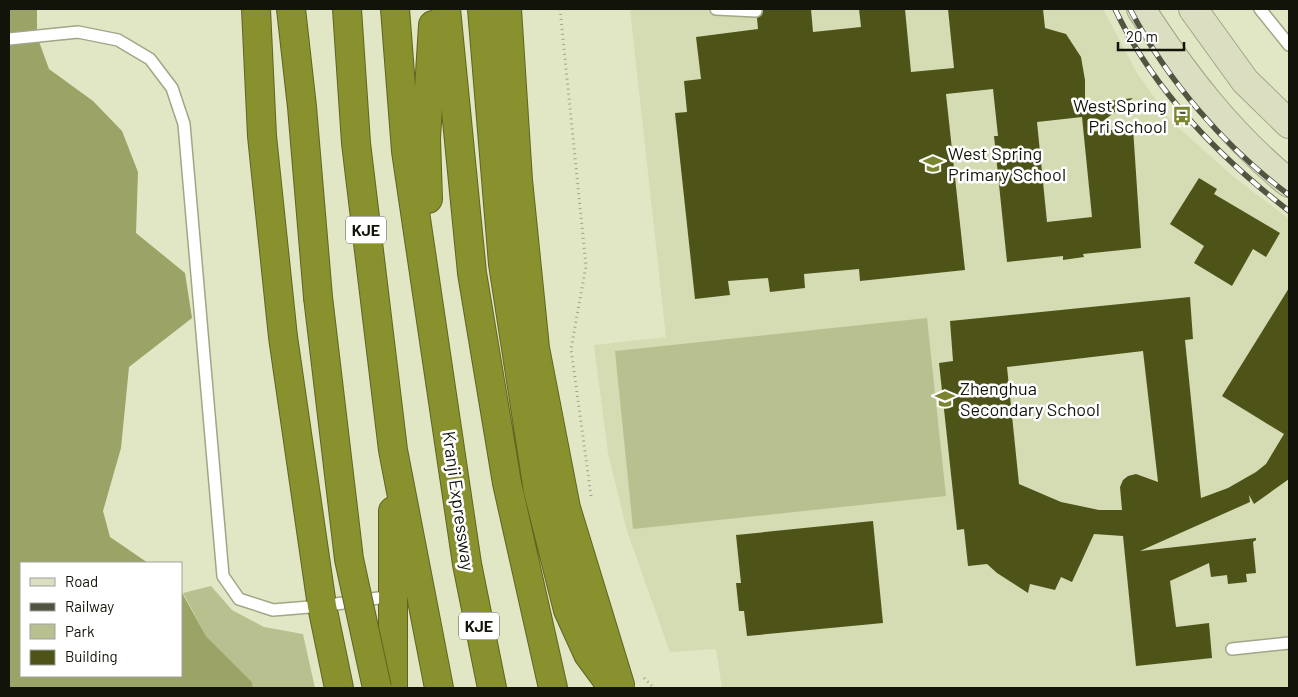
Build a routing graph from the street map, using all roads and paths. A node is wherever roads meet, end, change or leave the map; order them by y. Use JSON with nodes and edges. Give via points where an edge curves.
{"nodes":[{"id":1,"x":256,"y":9,"type":"edge"},
{"id":2,"x":292,"y":9,"type":"edge"},
{"id":3,"x":305,"y":9,"type":"edge"},
{"id":4,"x":346,"y":9,"type":"edge"},
{"id":5,"x":394,"y":9,"type":"edge"},
{"id":6,"x":434,"y":9,"type":"edge"},
{"id":7,"x":446,"y":9,"type":"edge"},
{"id":8,"x":482,"y":9,"type":"edge"},
{"id":9,"x":507,"y":9,"type":"edge"},
{"id":10,"x":560,"y":9,"type":"edge"},
{"id":11,"x":716,"y":9,"type":"edge"},
{"id":12,"x":1142,"y":9,"type":"edge"},
{"id":13,"x":1193,"y":9,"type":"edge"},
{"id":14,"x":1260,"y":9,"type":"edge"},
{"id":15,"x":756,"y":11,"type":"dead end"},
{"id":16,"x":9,"y":39,"type":"edge"},
{"id":17,"x":1289,"y":45,"type":"edge"},
{"id":18,"x":302,"y":106,"type":"junction"},
{"id":19,"x":1289,"y":124,"type":"edge"},
{"id":20,"x":1289,"y":183,"type":"edge"},
{"id":21,"x":431,"y":313,"type":"junction"},
{"id":22,"x":393,"y":450,"type":"junction"},
{"id":23,"x":592,"y":500,"type":"dead end"},
{"id":24,"x":393,"y":596,"type":"junction"},
{"id":25,"x":322,"y":606,"type":"junction"},
{"id":26,"x":1289,"y":643,"type":"edge"},
{"id":27,"x":1232,"y":649,"type":"dead end"},
{"id":28,"x":631,"y":682,"type":"edge"},
{"id":29,"x":339,"y":688,"type":"edge"},
{"id":30,"x":376,"y":688,"type":"edge"},
{"id":31,"x":393,"y":688,"type":"edge"},
{"id":32,"x":439,"y":688,"type":"edge"},
{"id":33,"x":492,"y":688,"type":"edge"},
{"id":34,"x":553,"y":688,"type":"edge"},
{"id":35,"x":613,"y":688,"type":"edge"},
{"id":36,"x":654,"y":688,"type":"edge"}],
"edges":[{"from":1,"to":25,"type":"highway","via":[[262,136],[282,328]]},
{"from":2,"to":18,"type":"highway"},
{"from":3,"to":18,"type":"highway"},
{"from":4,"to":22,"type":"highway","number":"KJE","via":[[356,143]]},
{"from":5,"to":21,"type":"highway","number":"KJE","via":[[406,151]]},
{"from":6,"to":21,"type":"highway","via":[[426,138]]},
{"from":7,"to":34,"type":"highway","via":[[472,273],[507,484]]},
{"from":8,"to":35,"type":"highway","via":[[503,264],[538,491],[568,610],[588,654]]},
{"from":9,"to":28,"type":"highway","via":[[518,180],[535,348],[566,508]]},
{"from":10,"to":23,"type":"path","via":[[586,266],[571,349]]},
{"from":11,"to":15,"type":"lane"},
{"from":12,"to":20,"type":"main road","via":[[1202,97],[1231,130]]},
{"from":13,"to":19,"type":"main road","via":[[1245,81]]},
{"from":14,"to":17,"type":"lane"},
{"from":16,"to":25,"type":"lane","via":[[78,32],[118,40],[150,59],[172,88],[184,124],[223,576],[239,599],[273,610]]},
{"from":18,"to":30,"type":"highway","bridge":true,"via":[[318,297],[349,559]]},
{"from":21,"to":33,"type":"highway","name":"Kranji Expressway","number":"KJE","via":[[467,564]]},
{"from":22,"to":24,"type":"highway"},
{"from":22,"to":32,"type":"highway","number":"KJE"},
{"from":24,"to":25,"type":"lane"},
{"from":24,"to":31,"type":"highway"},
{"from":25,"to":29,"type":"highway"},
{"from":26,"to":27,"type":"lane"},
{"from":28,"to":36,"type":"path"}]}
